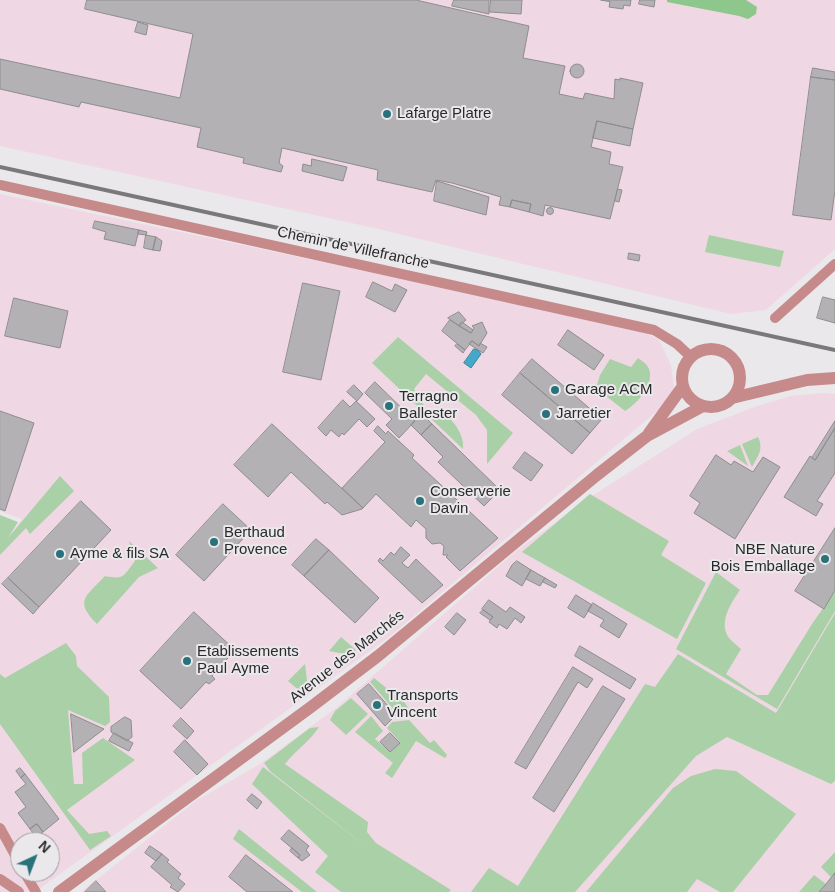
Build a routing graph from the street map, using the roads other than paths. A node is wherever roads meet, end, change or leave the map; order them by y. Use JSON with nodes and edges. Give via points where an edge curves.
{"nodes":[{"id":1,"x":0,"y":186,"type":"edge"},
{"id":2,"x":835,"y":264,"type":"edge"},
{"id":3,"x":775,"y":318,"type":"dead end"},
{"id":4,"x":691,"y":357,"type":"junction"},
{"id":5,"x":740,"y":376,"type":"junction"},
{"id":6,"x":835,"y":378,"type":"edge"},
{"id":7,"x":683,"y":386,"type":"junction"},
{"id":8,"x":766,"y":389,"type":"junction"},
{"id":9,"x":732,"y":398,"type":"junction"},
{"id":10,"x":703,"y":406,"type":"junction"},
{"id":11,"x":647,"y":436,"type":"junction"},
{"id":12,"x":0,"y":828,"type":"edge"},
{"id":13,"x":10,"y":846,"type":"edge"},
{"id":14,"x":0,"y":879,"type":"edge"},
{"id":15,"x":19,"y":892,"type":"edge"},
{"id":16,"x":58,"y":892,"type":"edge"}],
"edges":[{"from":1,"to":4,"type":"street","name":"Chemin de Villefranche","via":[[654,330]]},
{"from":2,"to":3,"type":"street"},
{"from":4,"to":5,"type":"street","via":[[705,350],[721,351],[734,361]]},
{"from":4,"to":7,"type":"street","via":[[683,371]]},
{"from":5,"to":8,"type":"street"},
{"from":5,"to":9,"type":"street"},
{"from":6,"to":8,"type":"street"},
{"from":7,"to":10,"type":"street","via":[[694,402]]},
{"from":7,"to":11,"type":"street","name":"Avenue des Marchés"},
{"from":8,"to":9,"type":"street"},
{"from":9,"to":10,"type":"street","via":[[719,406]]},
{"from":10,"to":11,"type":"street","name":"Avenue des Marchés"},
{"from":11,"to":16,"type":"street","name":"Avenue des Marchés","via":[[370,662]]},
{"from":12,"to":13,"type":"street"},
{"from":14,"to":15,"type":"street"}]}
